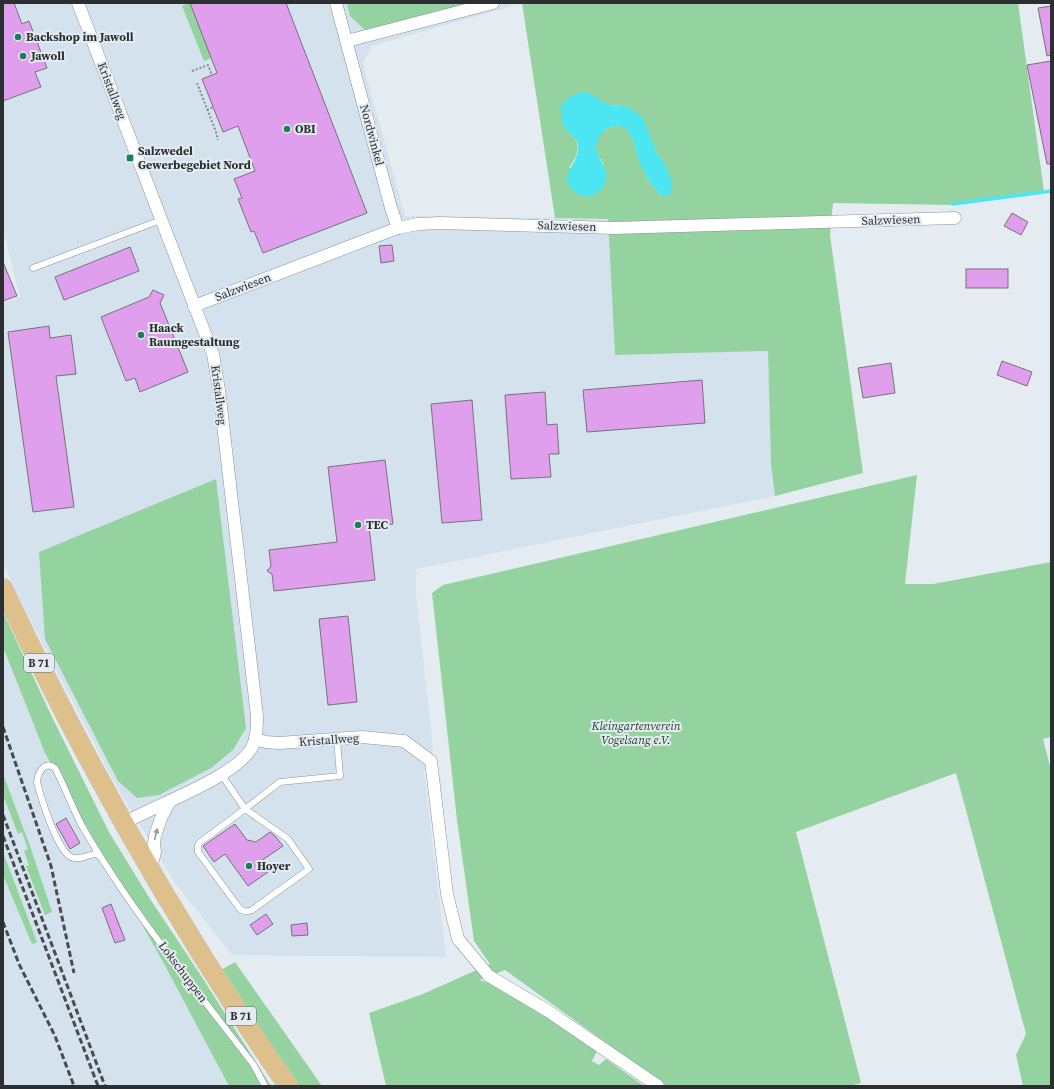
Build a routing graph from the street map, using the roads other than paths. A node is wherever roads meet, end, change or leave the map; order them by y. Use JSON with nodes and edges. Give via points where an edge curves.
{"nodes":[{"id":1,"x":78,"y":3,"type":"edge"},
{"id":2,"x":336,"y":3,"type":"edge"},
{"id":3,"x":493,"y":3,"type":"edge"},
{"id":4,"x":347,"y":41,"type":"junction"},
{"id":5,"x":955,"y":218,"type":"dead end"},
{"id":6,"x":161,"y":220,"type":"junction"},
{"id":7,"x":398,"y":228,"type":"junction"},
{"id":8,"x":33,"y":268,"type":"dead end"},
{"id":9,"x":194,"y":306,"type":"junction"},
{"id":10,"x":3,"y":588,"type":"edge"},
{"id":11,"x":255,"y":739,"type":"junction"},
{"id":12,"x":337,"y":740,"type":"junction"},
{"id":13,"x":221,"y":774,"type":"junction"},
{"id":14,"x":170,"y":801,"type":"junction"},
{"id":15,"x":245,"y":809,"type":"junction"},
{"id":16,"x":124,"y":823,"type":"junction"},
{"id":17,"x":101,"y":858,"type":"junction"},
{"id":18,"x":151,"y":869,"type":"junction"},
{"id":19,"x":265,"y":1086,"type":"edge"},
{"id":20,"x":288,"y":1086,"type":"edge"},
{"id":21,"x":658,"y":1086,"type":"edge"}],
"edges":[{"from":1,"to":6,"type":"street","name":"Kristallweg"},
{"from":2,"to":4,"type":"street","name":"Nordwinkel"},
{"from":3,"to":4,"type":"street"},
{"from":4,"to":7,"type":"street","name":"Nordwinkel"},
{"from":5,"to":7,"type":"street","name":"Salzwiesen","via":[[614,228],[440,223]]},
{"from":6,"to":8,"type":"lane"},
{"from":6,"to":9,"type":"street","name":"Kristallweg"},
{"from":7,"to":9,"type":"street","name":"Salzwiesen"},
{"from":9,"to":11,"type":"street","name":"Kristallweg","via":[[216,365],[257,716]]},
{"from":10,"to":16,"type":"main road","number":"B 71","via":[[77,737]]},
{"from":11,"to":12,"type":"street","name":"Kristallweg","via":[[278,743]]},
{"from":11,"to":13,"type":"street","name":"Kristallweg","via":[[246,755]]},
{"from":12,"to":15,"type":"lane","via":[[340,776],[280,782]]},
{"from":12,"to":21,"type":"street","name":"Kristallweg","via":[[362,737],[404,741],[431,761],[447,894],[458,939],[489,976],[548,1011]]},
{"from":13,"to":14,"type":"street","name":"Kristallweg"},
{"from":13,"to":15,"type":"lane"},
{"from":14,"to":16,"type":"street","name":"Kristallweg"},
{"from":18,"to":14,"type":"street","one_way":true,"via":[[155,836]]},
{"from":15,"to":15,"type":"lane","via":[[199,843],[197,849],[240,909],[248,912],[309,868],[288,839]]},
{"from":16,"to":18,"type":"main road","number":"B 71"},
{"from":17,"to":17,"type":"lane","name":"Lokschuppen","via":[[70,802],[55,768],[52,765],[45,766],[37,776],[37,782],[50,822],[64,852],[72,858],[95,854]]},
{"from":17,"to":19,"type":"lane","name":"Lokschuppen","via":[[253,1064]]},
{"from":18,"to":20,"type":"main road","number":"B 71"}]}
